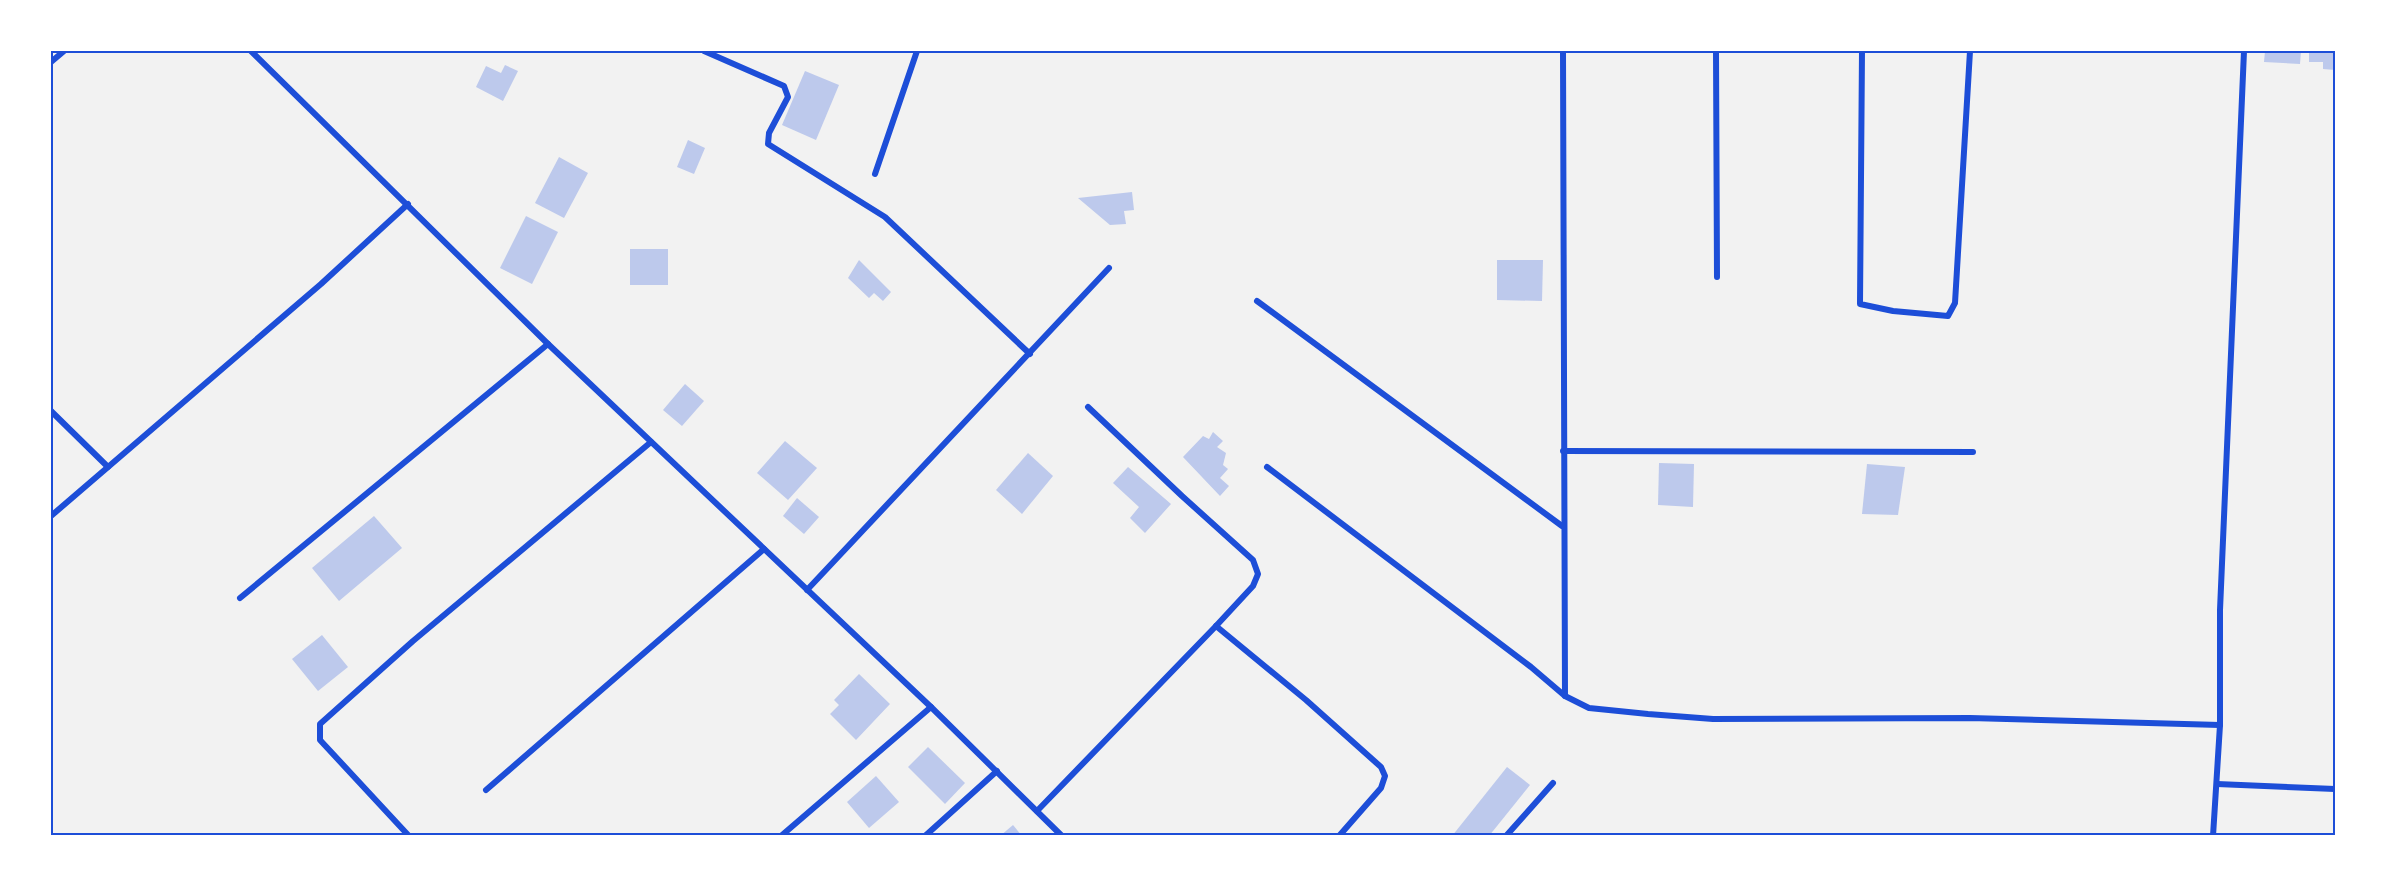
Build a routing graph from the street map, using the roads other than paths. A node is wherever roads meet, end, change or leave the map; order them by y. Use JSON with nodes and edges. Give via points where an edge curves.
{"nodes":[{"id":1,"x":64,"y":51,"type":"edge"},
{"id":2,"x":251,"y":51,"type":"edge"},
{"id":3,"x":704,"y":51,"type":"edge"},
{"id":4,"x":917,"y":51,"type":"edge"},
{"id":5,"x":1563,"y":51,"type":"edge"},
{"id":6,"x":1716,"y":51,"type":"edge"},
{"id":7,"x":1862,"y":51,"type":"edge"},
{"id":8,"x":1970,"y":51,"type":"edge"},
{"id":9,"x":2244,"y":51,"type":"edge"},
{"id":10,"x":51,"y":62,"type":"edge"},
{"id":11,"x":875,"y":174,"type":"dead end"},
{"id":12,"x":408,"y":204,"type":"junction"},
{"id":13,"x":1109,"y":268,"type":"dead end"},
{"id":14,"x":1717,"y":277,"type":"dead end"},
{"id":15,"x":1257,"y":301,"type":"dead end"},
{"id":16,"x":548,"y":344,"type":"junction"},
{"id":17,"x":1030,"y":354,"type":"junction"},
{"id":18,"x":1088,"y":407,"type":"dead end"},
{"id":19,"x":51,"y":411,"type":"edge"},
{"id":20,"x":651,"y":442,"type":"junction"},
{"id":21,"x":1563,"y":451,"type":"junction"},
{"id":22,"x":1973,"y":452,"type":"dead end"},
{"id":23,"x":108,"y":466,"type":"junction"},
{"id":24,"x":1267,"y":467,"type":"dead end"},
{"id":25,"x":51,"y":516,"type":"edge"},
{"id":26,"x":1562,"y":526,"type":"junction"},
{"id":27,"x":764,"y":549,"type":"junction"},
{"id":28,"x":807,"y":590,"type":"junction"},
{"id":29,"x":240,"y":598,"type":"dead end"},
{"id":30,"x":1216,"y":627,"type":"junction"},
{"id":31,"x":1565,"y":696,"type":"junction"},
{"id":32,"x":931,"y":707,"type":"junction"},
{"id":33,"x":2220,"y":725,"type":"junction"},
{"id":34,"x":997,"y":771,"type":"junction"},
{"id":35,"x":1553,"y":783,"type":"dead end"},
{"id":36,"x":2217,"y":784,"type":"junction"},
{"id":37,"x":2335,"y":789,"type":"edge"},
{"id":38,"x":486,"y":790,"type":"dead end"},
{"id":39,"x":1037,"y":811,"type":"junction"},
{"id":40,"x":409,"y":836,"type":"edge"},
{"id":41,"x":781,"y":836,"type":"edge"},
{"id":42,"x":925,"y":836,"type":"edge"},
{"id":43,"x":1062,"y":836,"type":"edge"},
{"id":44,"x":1339,"y":836,"type":"edge"},
{"id":45,"x":1506,"y":836,"type":"edge"},
{"id":46,"x":2213,"y":836,"type":"edge"}],
"edges":[{"from":1,"to":10,"type":"street"},
{"from":2,"to":12,"type":"street"},
{"from":3,"to":17,"type":"street","via":[[784,86],[788,97],[769,133],[768,144],[885,217]]},
{"from":4,"to":11,"type":"street"},
{"from":5,"to":21,"type":"street"},
{"from":6,"to":14,"type":"street"},
{"from":7,"to":8,"type":"street","via":[[1860,304],[1948,315],[1955,303]]},
{"from":9,"to":33,"type":"street","via":[[2220,610]]},
{"from":12,"to":16,"type":"street"},
{"from":12,"to":23,"type":"street","via":[[321,284]]},
{"from":13,"to":17,"type":"street"},
{"from":15,"to":26,"type":"street"},
{"from":16,"to":20,"type":"street"},
{"from":16,"to":29,"type":"street"},
{"from":17,"to":28,"type":"street"},
{"from":18,"to":30,"type":"street","via":[[1253,560],[1258,574],[1253,586]]},
{"from":19,"to":23,"type":"street"},
{"from":20,"to":27,"type":"street"},
{"from":20,"to":40,"type":"street","via":[[320,724],[320,740]]},
{"from":21,"to":22,"type":"street"},
{"from":21,"to":26,"type":"street"},
{"from":23,"to":25,"type":"street"},
{"from":24,"to":31,"type":"street"},
{"from":26,"to":31,"type":"street"},
{"from":27,"to":28,"type":"street"},
{"from":27,"to":38,"type":"street"},
{"from":28,"to":32,"type":"street"},
{"from":30,"to":39,"type":"street"},
{"from":30,"to":44,"type":"street","via":[[1381,767],[1385,776],[1381,788]]},
{"from":31,"to":33,"type":"street","via":[[1589,708],[1713,719],[1970,718]]},
{"from":32,"to":34,"type":"street"},
{"from":32,"to":41,"type":"street"},
{"from":33,"to":36,"type":"street"},
{"from":34,"to":39,"type":"street"},
{"from":34,"to":42,"type":"street"},
{"from":35,"to":45,"type":"street"},
{"from":36,"to":37,"type":"street"},
{"from":36,"to":46,"type":"street"},
{"from":39,"to":43,"type":"street"}]}
